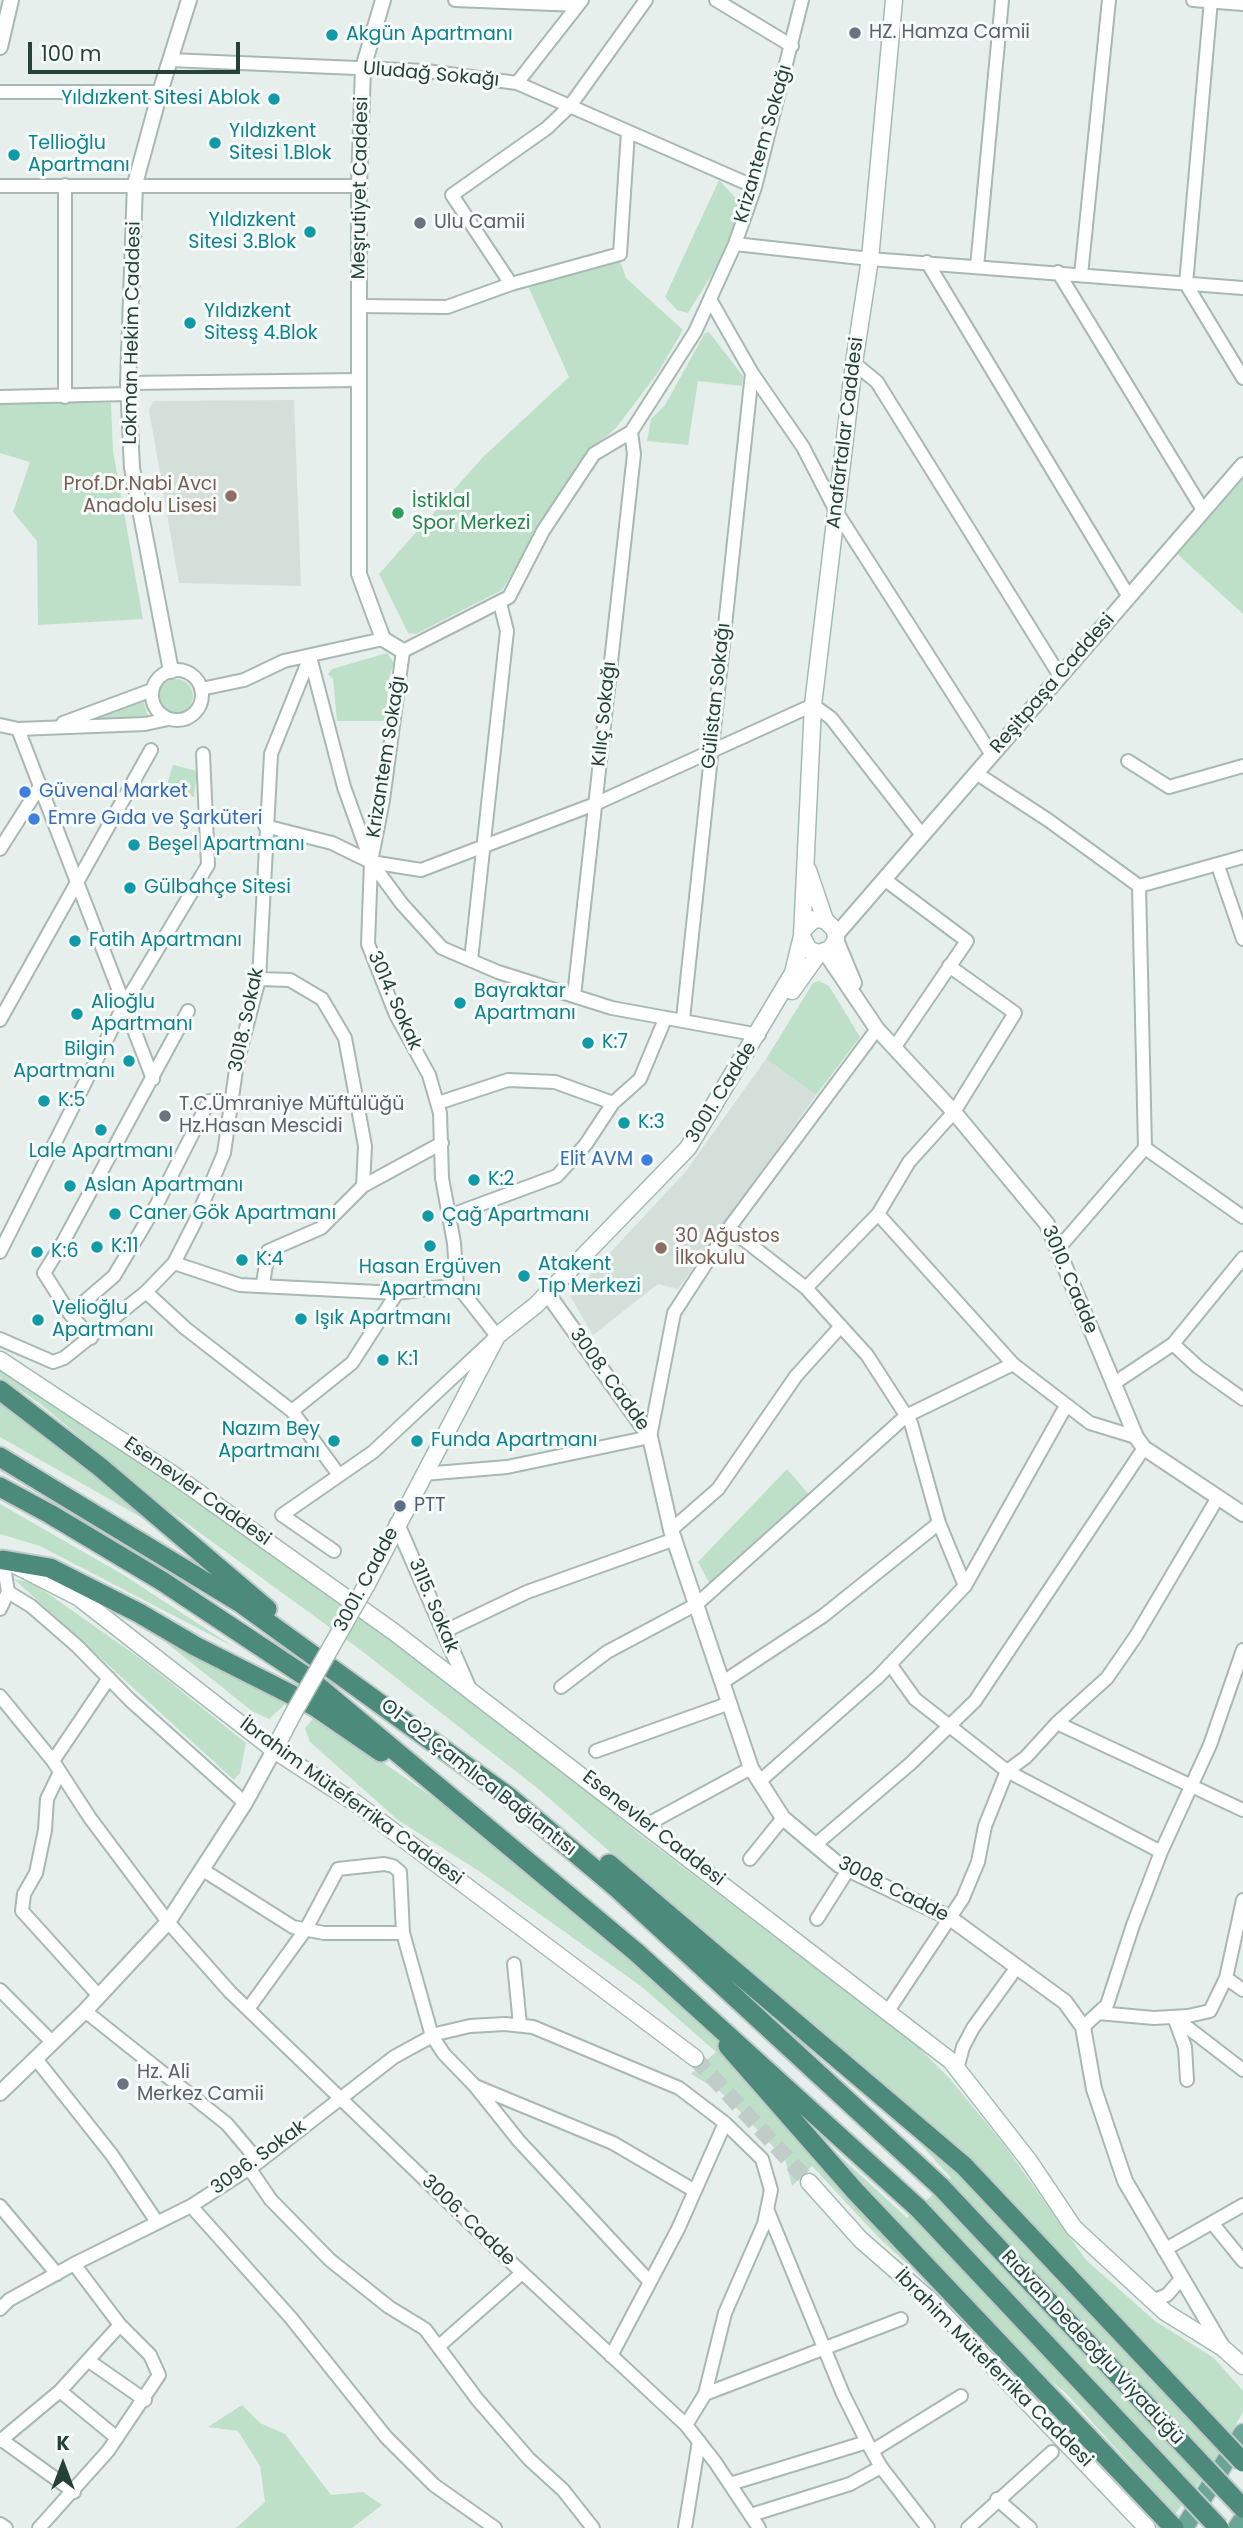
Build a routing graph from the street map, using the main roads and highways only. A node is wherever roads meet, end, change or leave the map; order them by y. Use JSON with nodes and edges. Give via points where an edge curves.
{"nodes":[{"id":1,"x":894,"y":0,"type":"edge"},
{"id":2,"x":807,"y":867,"type":"junction"},
{"id":3,"x":802,"y":933,"type":"junction"},
{"id":4,"x":828,"y":937,"type":"junction"},
{"id":5,"x":759,"y":1035,"type":"junction"},
{"id":6,"x":0,"y":1360,"type":"edge"},
{"id":7,"x":0,"y":1390,"type":"edge"},
{"id":8,"x":0,"y":1457,"type":"edge"},
{"id":9,"x":0,"y":1488,"type":"edge"},
{"id":10,"x":2,"y":1559,"type":"edge"},
{"id":11,"x":351,"y":1680,"type":"junction"},
{"id":12,"x":274,"y":1750,"type":"junction"},
{"id":13,"x":509,"y":1797,"type":"junction"},
{"id":14,"x":480,"y":1819,"type":"junction"},
{"id":15,"x":691,"y":2000,"type":"junction"},
{"id":16,"x":695,"y":2058,"type":"tunnel mouth"},
{"id":17,"x":809,"y":2182,"type":"tunnel mouth"},
{"id":18,"x":941,"y":2187,"type":"joint"},
{"id":19,"x":918,"y":2208,"type":"joint"},
{"id":20,"x":1243,"y":2366,"type":"edge"},
{"id":21,"x":1243,"y":2433,"type":"edge"},
{"id":22,"x":1243,"y":2462,"type":"edge"},
{"id":23,"x":1243,"y":2508,"type":"edge"},
{"id":24,"x":1243,"y":2519,"type":"edge"},
{"id":25,"x":1147,"y":2528,"type":"edge"},
{"id":26,"x":1174,"y":2528,"type":"edge"},
{"id":27,"x":1184,"y":2528,"type":"edge"},
{"id":28,"x":1219,"y":2528,"type":"edge"},
{"id":29,"x":1237,"y":2528,"type":"edge"}],
"edges":[{"from":1,"to":2,"type":"main road","name":"Anafartalar Caddesi","via":[[870,259],[813,705]]},
{"from":2,"to":3,"type":"main road","name":"Anafartalar Caddesi"},
{"from":2,"to":4,"type":"main road","name":"Anafartalar Caddesi","via":[[815,881]]},
{"from":3,"to":4,"type":"main road","via":[[814,919]]},
{"from":3,"to":4,"type":"main road","name":"3010. Cadde","via":[[809,950]]},
{"from":3,"to":5,"type":"main road","via":[[793,973]]},
{"from":4,"to":5,"type":"main road"},
{"from":5,"to":12,"type":"main road","name":"3001. Cadde","bridge":true,"via":[[688,1148],[547,1293],[497,1336]]},
{"from":6,"to":20,"type":"main road","name":"Esenevler Caddesi","via":[[178,1478],[469,1689],[888,2011],[957,2069],[1074,2228],[1152,2301]]},
{"from":7,"to":11,"type":"highway","via":[[100,1467]]},
{"from":8,"to":11,"type":"highway","name":"O1-O2 Çamlıca Bağlantısı","via":[[242,1604]]},
{"from":9,"to":14,"type":"highway","name":"O1-O2 Çamlıca Bağlantısı","via":[[162,1581],[308,1678]]},
{"from":10,"to":12,"type":"main road","name":"İbrahim Müteferrika Caddesi","via":[[78,1597]]},
{"from":10,"to":14,"type":"highway","via":[[50,1568],[270,1682],[314,1706]]},
{"from":11,"to":13,"type":"highway","name":"O1-O2 Çamlıca Bağlantısı"},
{"from":12,"to":16,"type":"main road","name":"İbrahim Müteferrika Caddesi","via":[[357,1804]]},
{"from":13,"to":18,"type":"highway","name":"O1-O2 Çamlıca Bağlantısı","via":[[618,1889]]},
{"from":13,"to":22,"type":"highway","bridge":true,"via":[[610,1865],[964,2166]]},
{"from":14,"to":15,"type":"highway","name":"O1-O2 Çamlıca Bağlantısı"},
{"from":15,"to":19,"type":"highway","name":"O1-O2 Çamlıca Bağlantısı"},
{"from":15,"to":26,"type":"highway","via":[[773,2101]]},
{"from":17,"to":25,"type":"main road","name":"İbrahim Müteferrika Caddesi","via":[[861,2240],[931,2301]]},
{"from":18,"to":23,"type":"highway","name":"Rıdvan Dedeoğlu Viyadüğü","bridge":true},
{"from":19,"to":28,"type":"highway","name":"Rıdvan Dedeoğlu Viyadüğü","bridge":true},
{"from":21,"to":27,"type":"main road"},
{"from":24,"to":29,"type":"main road"}]}
